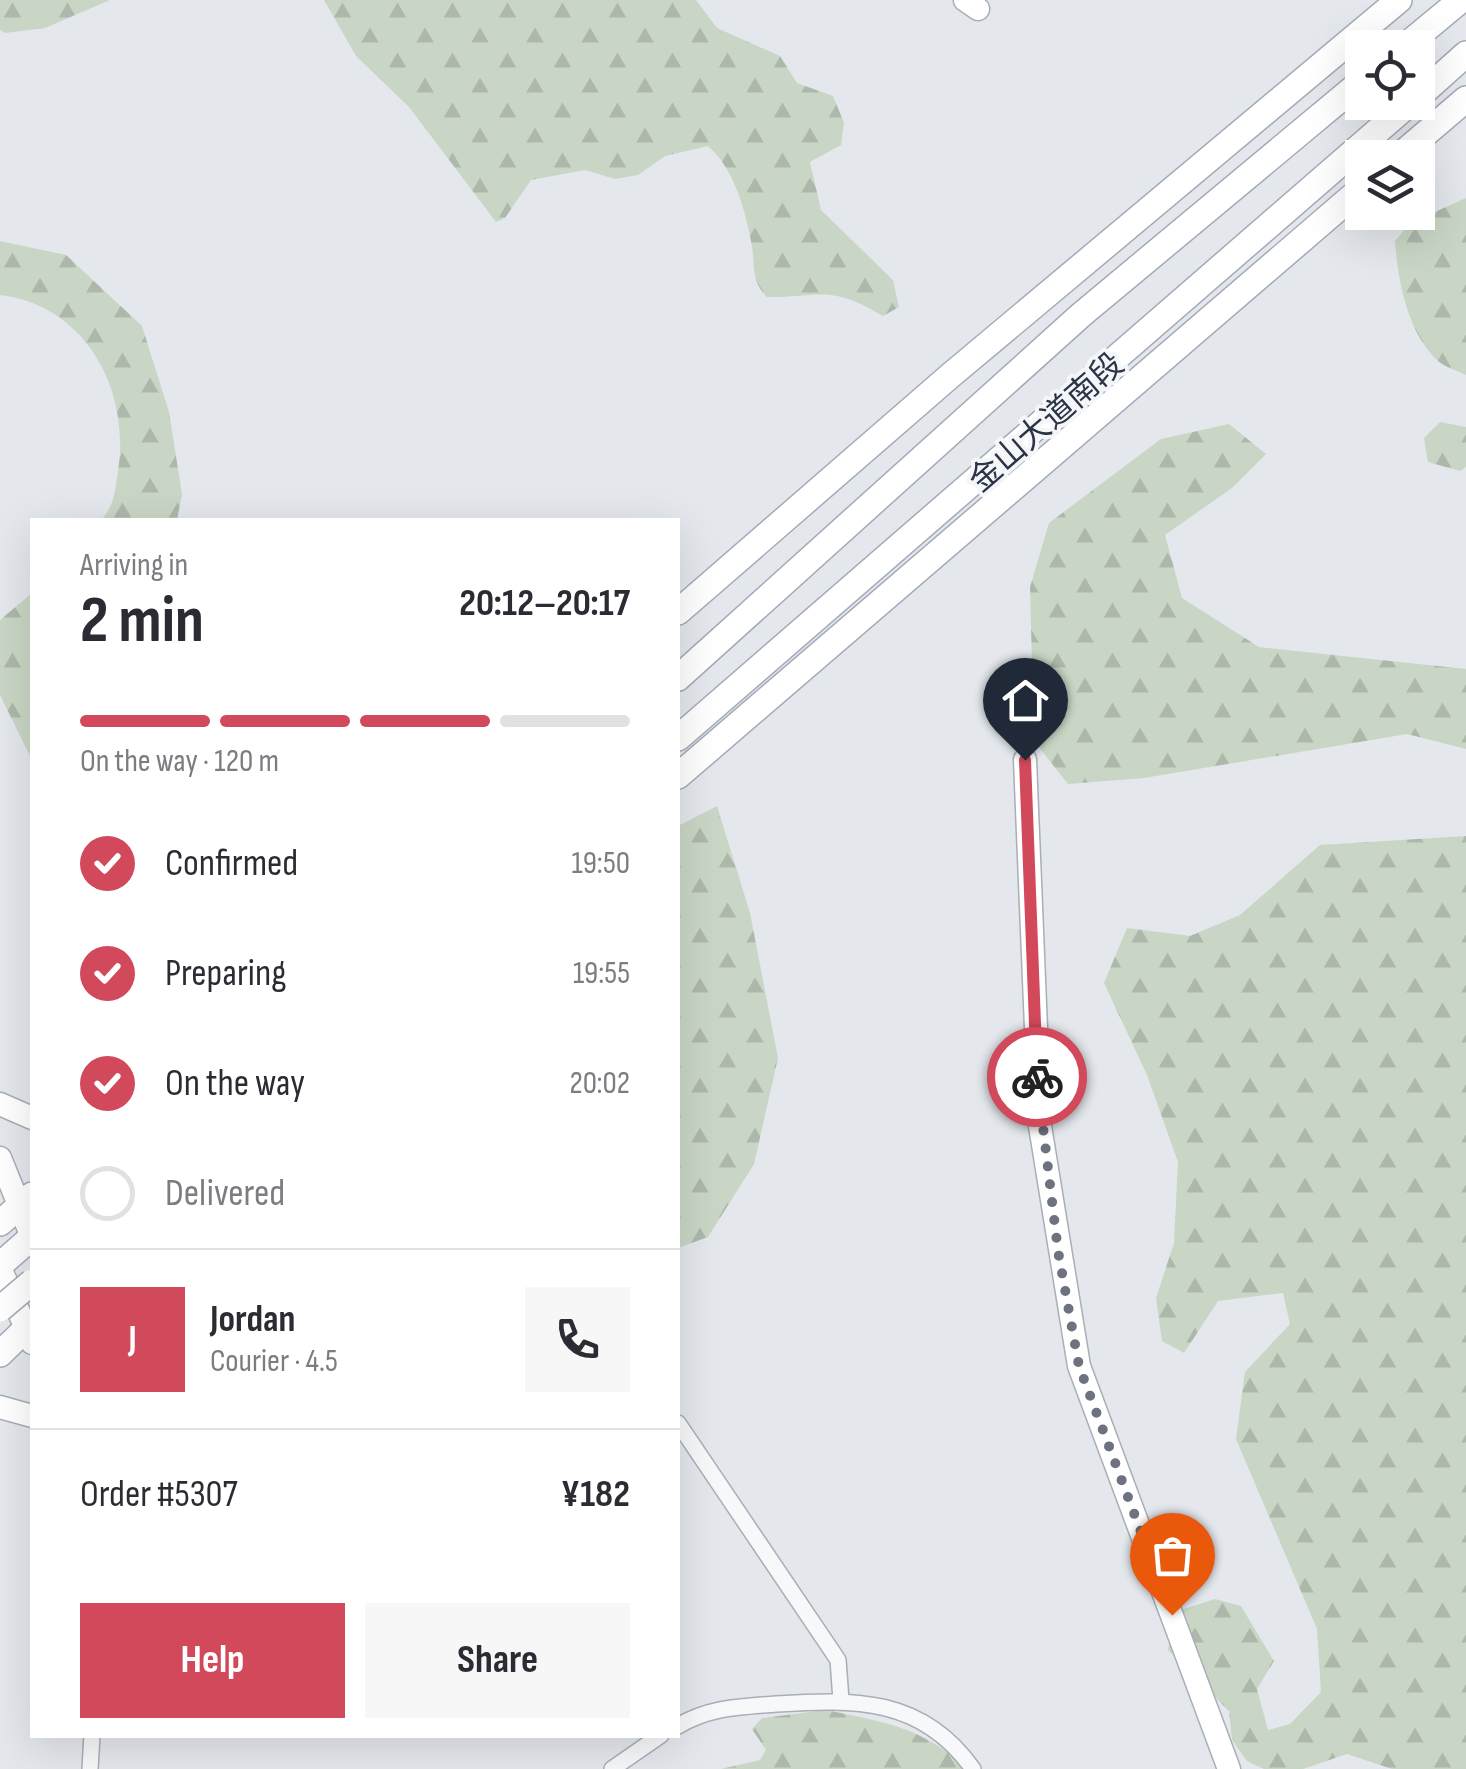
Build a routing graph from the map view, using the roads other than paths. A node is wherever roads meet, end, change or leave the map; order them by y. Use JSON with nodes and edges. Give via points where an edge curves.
{"nodes":[{"id":1,"x":1399,"y":0,"type":"edge"},
{"id":2,"x":1461,"y":0,"type":"edge"},
{"id":3,"x":1425,"y":30,"type":"edge"},
{"id":4,"x":1466,"y":54,"type":"edge"},
{"id":5,"x":1323,"y":68,"type":"junction"},
{"id":6,"x":1435,"y":82,"type":"edge"},
{"id":7,"x":1345,"y":95,"type":"edge"},
{"id":8,"x":1466,"y":99,"type":"edge"},
{"id":9,"x":1391,"y":120,"type":"edge"},
{"id":10,"x":1419,"y":140,"type":"edge"},
{"id":11,"x":1345,"y":197,"type":"edge"},
{"id":12,"x":1345,"y":201,"type":"edge"},
{"id":13,"x":1150,"y":255,"type":"junction"},
{"id":14,"x":1186,"y":302,"type":"junction"},
{"id":15,"x":680,"y":610,"type":"edge"},
{"id":16,"x":680,"y":676,"type":"edge"},
{"id":17,"x":680,"y":736,"type":"edge"},
{"id":18,"x":1025,"y":760,"type":"dead end"},
{"id":19,"x":680,"y":774,"type":"edge"},
{"id":20,"x":0,"y":1104,"type":"edge"},
{"id":21,"x":30,"y":1117,"type":"edge"},
{"id":22,"x":0,"y":1158,"type":"edge"},
{"id":23,"x":26,"y":1200,"type":"edge"},
{"id":24,"x":0,"y":1223,"type":"edge"},
{"id":25,"x":30,"y":1239,"type":"edge"},
{"id":26,"x":0,"y":1266,"type":"edge"},
{"id":27,"x":30,"y":1284,"type":"edge"},
{"id":28,"x":0,"y":1309,"type":"edge"},
{"id":29,"x":30,"y":1332,"type":"edge"},
{"id":30,"x":0,"y":1354,"type":"edge"},
{"id":31,"x":0,"y":1407,"type":"edge"},
{"id":32,"x":30,"y":1415,"type":"edge"},
{"id":33,"x":680,"y":1426,"type":"edge"},
{"id":34,"x":841,"y":1700,"type":"junction"},
{"id":35,"x":680,"y":1725,"type":"edge"},
{"id":36,"x":92,"y":1738,"type":"edge"},
{"id":37,"x":657,"y":1738,"type":"edge"},
{"id":38,"x":90,"y":1769,"type":"edge"},
{"id":39,"x":612,"y":1769,"type":"edge"},
{"id":40,"x":973,"y":1769,"type":"edge"},
{"id":41,"x":1230,"y":1769,"type":"edge"}],
"edges":[{"from":1,"to":5,"type":"main road"},
{"from":2,"to":3,"type":"main road"},
{"from":4,"to":6,"type":"main road"},
{"from":5,"to":13,"type":"main road"},
{"from":5,"to":15,"type":"main road","via":[[951,375]]},
{"from":7,"to":13,"type":"main road","name":"金山大道南段"},
{"from":8,"to":10,"type":"main road"},
{"from":9,"to":14,"type":"main road","name":"金山大道南段"},
{"from":11,"to":14,"type":"main road"},
{"from":12,"to":19,"type":"main road"},
{"from":13,"to":16,"type":"main road","name":"金山大道南段"},
{"from":14,"to":17,"type":"main road","name":"金山大道南段"},
{"from":18,"to":41,"type":"street","via":[[1040,1126],[1079,1366]]},
{"from":20,"to":21,"type":"street"},
{"from":22,"to":23,"type":"street"},
{"from":23,"to":24,"type":"main road"},
{"from":25,"to":26,"type":"main road"},
{"from":26,"to":29,"type":"street"},
{"from":27,"to":28,"type":"main road","bridge":true},
{"from":29,"to":30,"type":"main road"},
{"from":31,"to":32,"type":"street"},
{"from":33,"to":34,"type":"street","via":[[838,1660]]},
{"from":34,"to":35,"type":"street","via":[[715,1709]]},
{"from":34,"to":40,"type":"street","via":[[912,1718]]},
{"from":36,"to":38,"type":"street"},
{"from":37,"to":39,"type":"street"}]}
